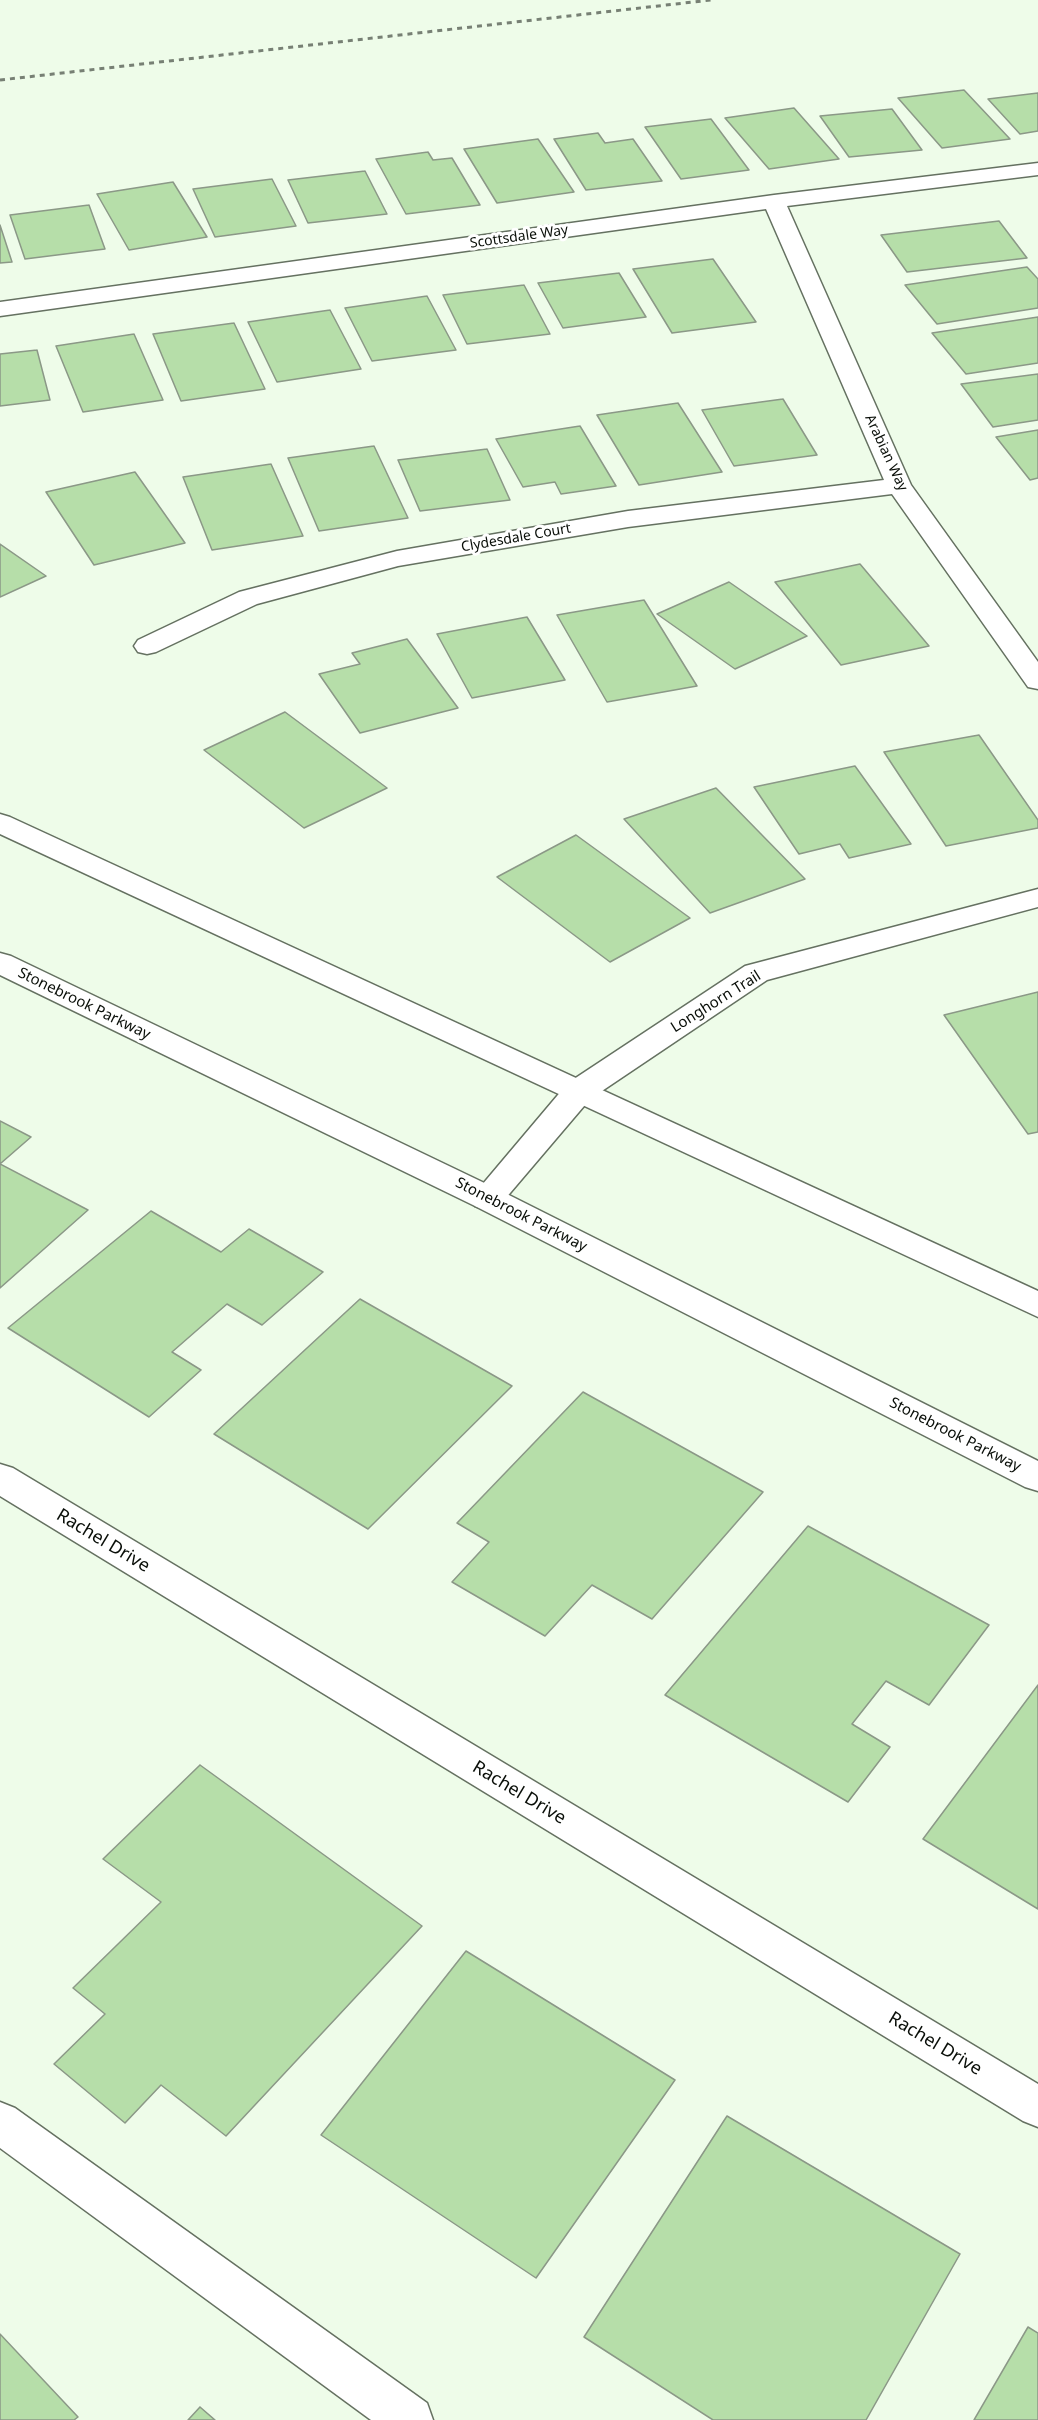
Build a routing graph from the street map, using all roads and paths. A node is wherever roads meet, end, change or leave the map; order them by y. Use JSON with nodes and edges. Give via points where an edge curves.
{"nodes":[{"id":1,"x":1038,"y":169,"type":"edge"},
{"id":2,"x":774,"y":201,"type":"junction"},
{"id":3,"x":0,"y":309,"type":"edge"},
{"id":4,"x":899,"y":486,"type":"junction"},
{"id":5,"x":147,"y":646,"type":"dead end"},
{"id":6,"x":1038,"y":681,"type":"edge"},
{"id":7,"x":0,"y":823,"type":"edge"},
{"id":8,"x":1038,"y":898,"type":"edge"},
{"id":9,"x":0,"y":963,"type":"edge"},
{"id":10,"x":579,"y":1091,"type":"junction"},
{"id":11,"x":487,"y":1198,"type":"junction"},
{"id":12,"x":1038,"y":1305,"type":"edge"},
{"id":13,"x":1038,"y":1476,"type":"edge"},
{"id":14,"x":0,"y":1478,"type":"edge"},
{"id":15,"x":1038,"y":2107,"type":"edge"},
{"id":16,"x":0,"y":2122,"type":"edge"},
{"id":17,"x":410,"y":2420,"type":"edge"}],
"edges":[{"from":1,"to":2,"type":"street","name":"Scottsdale Way"},
{"from":2,"to":3,"type":"street","name":"Scottsdale Way"},
{"from":2,"to":4,"type":"street","name":"Arabian Way"},
{"from":4,"to":5,"type":"street","name":"Clydesdale Court","via":[[628,519],[397,559],[248,598]]},
{"from":4,"to":6,"type":"street","name":"Arabian Way"},
{"from":7,"to":10,"type":"street"},
{"from":8,"to":10,"type":"street","name":"Longhorn Trail","via":[[756,974]]},
{"from":9,"to":11,"type":"street","name":"Stonebrook Parkway"},
{"from":10,"to":11,"type":"street","name":"Longhorn Trail"},
{"from":10,"to":12,"type":"street"},
{"from":11,"to":13,"type":"street","name":"Stonebrook Parkway"},
{"from":14,"to":15,"type":"street","name":"Rachel Drive"},
{"from":16,"to":17,"type":"street"}]}
